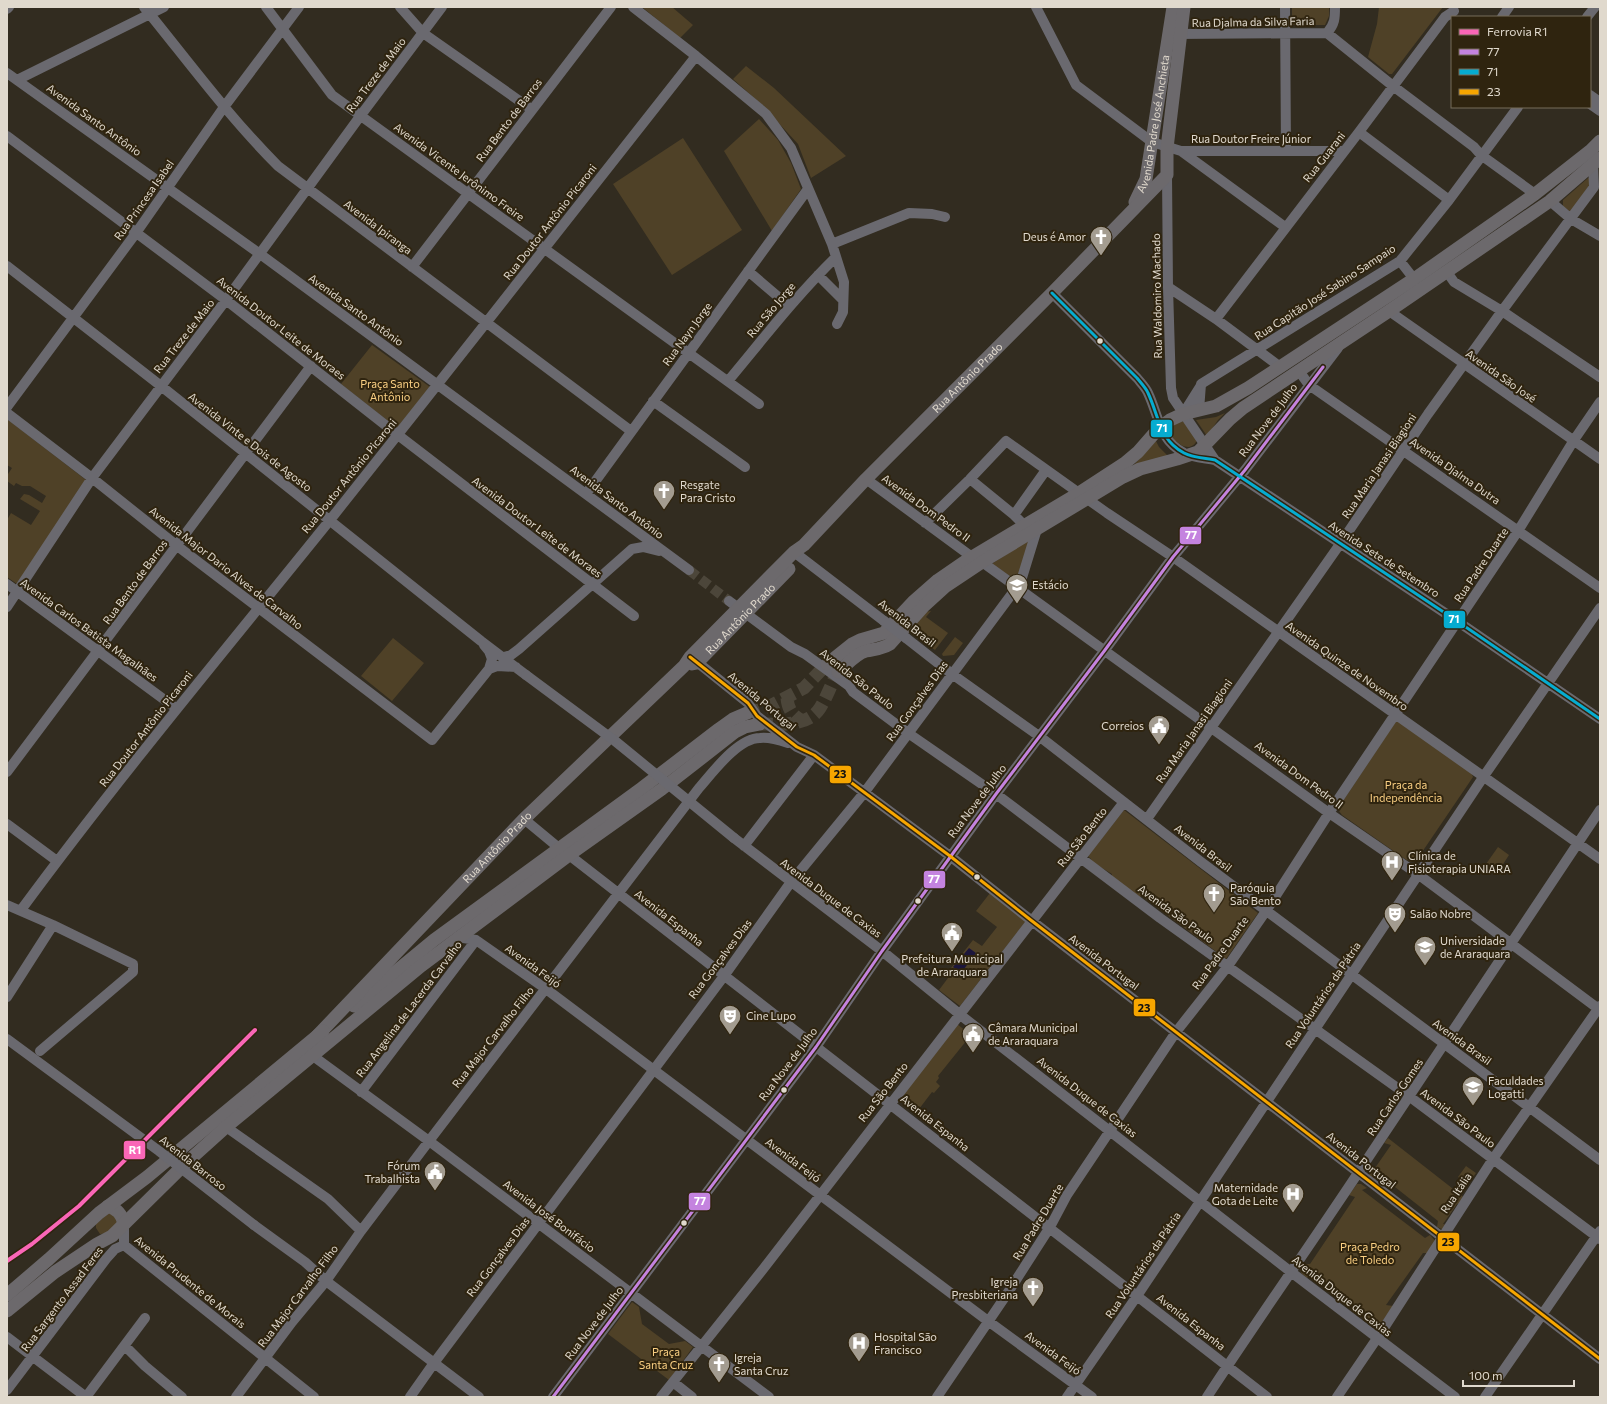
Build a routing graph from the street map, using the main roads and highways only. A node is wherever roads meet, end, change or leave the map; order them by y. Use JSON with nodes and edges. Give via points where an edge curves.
{"nodes":[{"id":1,"x":1173,"y":7,"type":"edge"},
{"id":2,"x":1184,"y":7,"type":"edge"},
{"id":3,"x":1174,"y":34,"type":"junction"},
{"id":4,"x":1600,"y":141,"type":"edge"},
{"id":5,"x":1597,"y":161,"type":"edge"},
{"id":6,"x":1131,"y":211,"type":"junction"},
{"id":7,"x":1301,"y":352,"type":"junction"},
{"id":8,"x":1299,"y":371,"type":"junction"},
{"id":9,"x":1083,"y":496,"type":"junction"},
{"id":10,"x":977,"y":560,"type":"junction"},
{"id":11,"x":827,"y":664,"type":"tunnel mouth"},
{"id":12,"x":838,"y":672,"type":"tunnel mouth"},
{"id":13,"x":747,"y":713,"type":"tunnel mouth"},
{"id":14,"x":760,"y":724,"type":"tunnel mouth"},
{"id":15,"x":564,"y":851,"type":"junction"},
{"id":16,"x":317,"y":1036,"type":"junction"},
{"id":17,"x":108,"y":1206,"type":"junction"},
{"id":18,"x":90,"y":1221,"type":"junction"},
{"id":19,"x":124,"y":1224,"type":"junction"},
{"id":20,"x":97,"y":1244,"type":"junction"},
{"id":21,"x":7,"y":1295,"type":"edge"},
{"id":22,"x":7,"y":1311,"type":"edge"}],
"edges":[{"from":1,"to":3,"type":"main road","name":"Avenida Padre José Anchieta"},
{"from":2,"to":3,"type":"main road","name":"Avenida Padre José Anchieta"},
{"from":3,"to":6,"type":"main road","name":"Avenida Padre José Anchieta","via":[[1146,179]]},
{"from":3,"to":6,"type":"main road","name":"Avenida Padre José Anchieta","via":[[1167,175]]},
{"from":4,"to":7,"type":"main road","via":[[1535,194],[1414,279]]},
{"from":5,"to":8,"type":"main road","via":[[1550,201]]},
{"from":6,"to":16,"type":"main road","name":"Rua Antônio Prado","via":[[866,479],[799,551],[737,608],[691,662],[524,820]]},
{"from":7,"to":8,"type":"main road","via":[[1297,361]]},
{"from":7,"to":9,"type":"main road","via":[[1232,398],[1216,406],[1170,420],[1138,452]]},
{"from":8,"to":9,"type":"main road","via":[[1230,418],[1198,452],[1140,469]]},
{"from":9,"to":10,"type":"main road"},
{"from":10,"to":11,"type":"main road","via":[[938,580],[884,633],[856,642]]},
{"from":10,"to":12,"type":"main road","via":[[924,606],[890,644],[884,648],[865,651]]},
{"from":13,"to":15,"type":"main road","via":[[719,728]]},
{"from":14,"to":15,"type":"main road","via":[[735,732],[662,789]]},
{"from":15,"to":16,"type":"main road","via":[[434,940]]},
{"from":15,"to":19,"type":"main road","via":[[226,1127]]},
{"from":16,"to":17,"type":"main road","via":[[147,1177]]},
{"from":17,"to":18,"type":"main road"},
{"from":17,"to":19,"type":"main road","via":[[121,1214]]},
{"from":18,"to":20,"type":"main road"},
{"from":18,"to":21,"type":"main road"},
{"from":19,"to":20,"type":"main road","via":[[112,1236]]},
{"from":20,"to":22,"type":"main road","via":[[55,1272]]}]}
